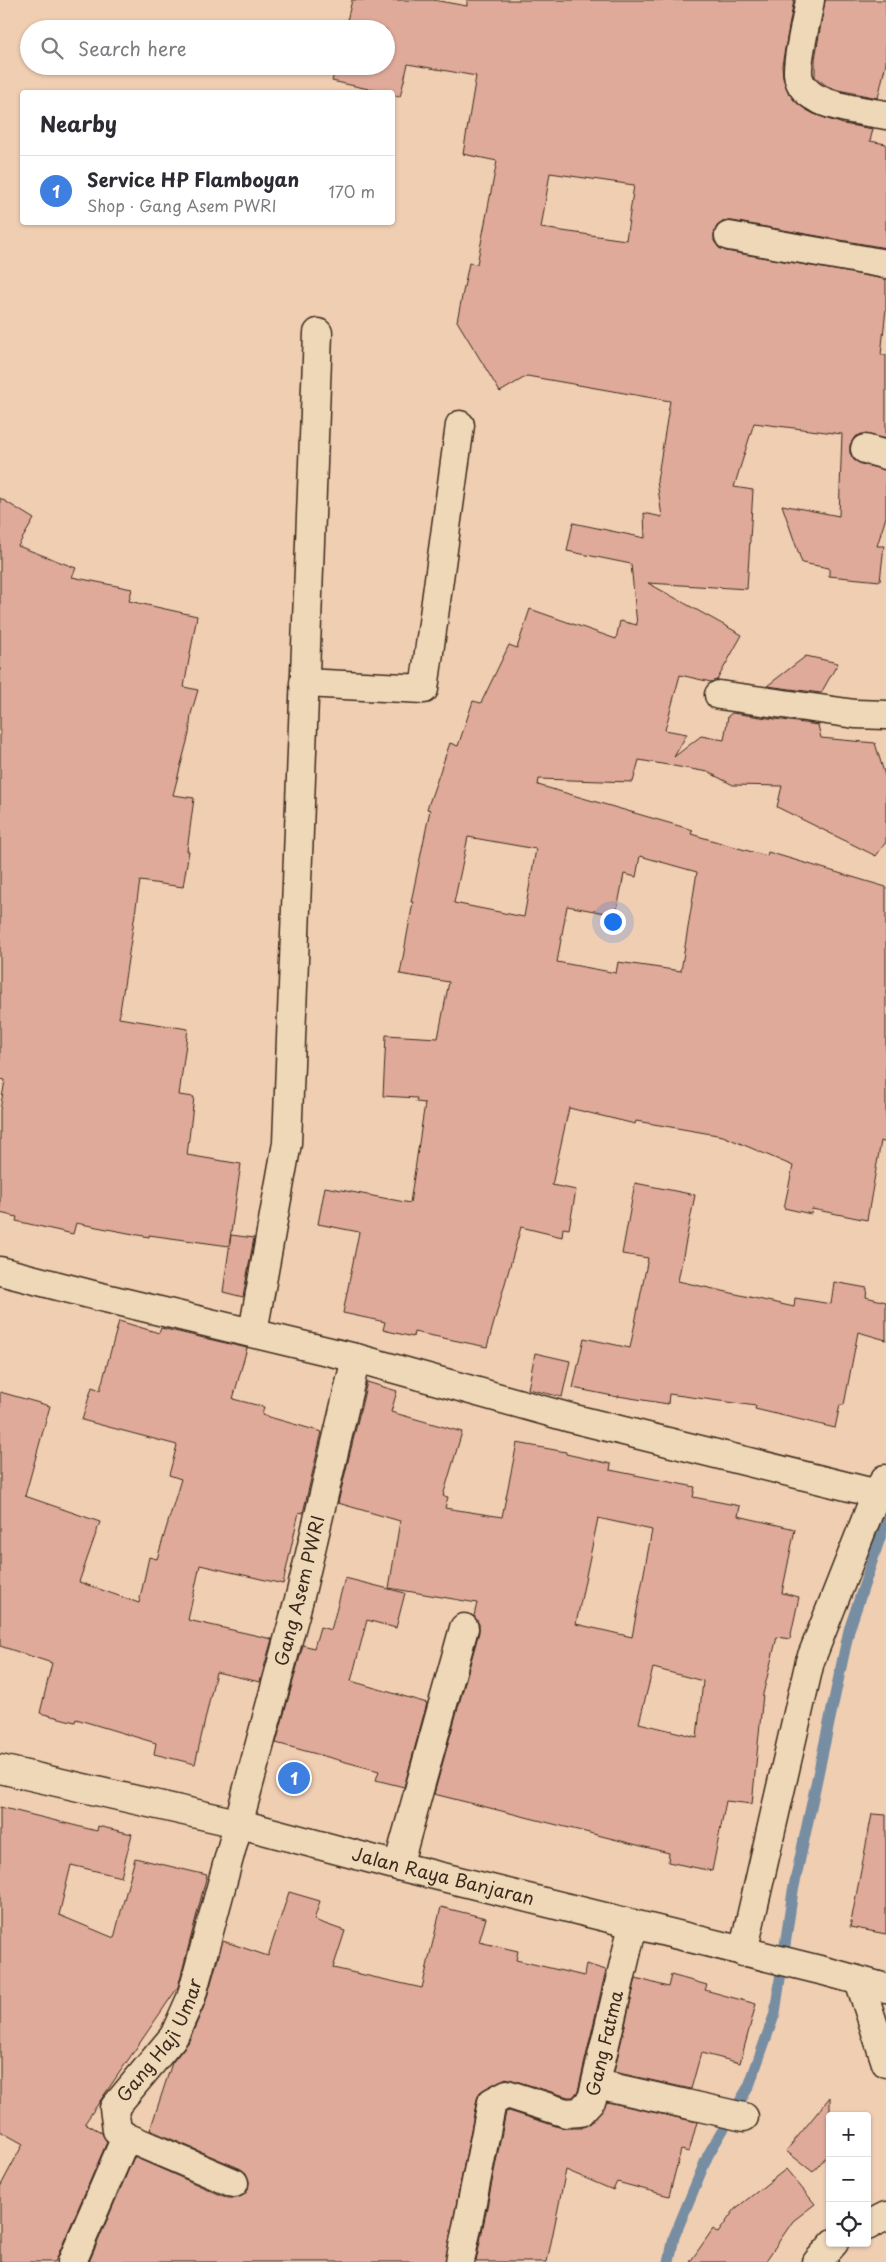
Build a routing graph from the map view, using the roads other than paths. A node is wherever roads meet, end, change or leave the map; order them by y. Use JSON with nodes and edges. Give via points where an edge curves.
{"nodes":[{"id":1,"x":810,"y":0,"type":"edge"},
{"id":2,"x":886,"y":115,"type":"edge"},
{"id":3,"x":728,"y":236,"type":"dead end"},
{"id":4,"x":886,"y":264,"type":"edge"},
{"id":5,"x":318,"y":333,"type":"dead end"},
{"id":6,"x":460,"y":425,"type":"dead end"},
{"id":7,"x":304,"y":683,"type":"junction"},
{"id":8,"x":719,"y":694,"type":"dead end"},
{"id":9,"x":886,"y":715,"type":"edge"},
{"id":10,"x":0,"y":1271,"type":"edge"},
{"id":11,"x":253,"y":1332,"type":"junction"},
{"id":12,"x":356,"y":1358,"type":"junction"},
{"id":13,"x":882,"y":1489,"type":"edge"},
{"id":14,"x":464,"y":1628,"type":"dead end"},
{"id":15,"x":0,"y":1769,"type":"edge"},
{"id":16,"x":237,"y":1823,"type":"junction"},
{"id":17,"x":398,"y":1866,"type":"junction"},
{"id":18,"x":633,"y":1925,"type":"junction"},
{"id":19,"x":753,"y":1954,"type":"junction"},
{"id":20,"x":860,"y":1982,"type":"junction"},
{"id":21,"x":886,"y":1988,"type":"edge"},
{"id":22,"x":886,"y":2063,"type":"edge"},
{"id":23,"x":597,"y":2084,"type":"junction"},
{"id":24,"x":744,"y":2117,"type":"dead end"},
{"id":25,"x":126,"y":2137,"type":"junction"},
{"id":26,"x":234,"y":2183,"type":"dead end"},
{"id":27,"x":886,"y":2216,"type":"edge"},
{"id":28,"x":871,"y":2224,"type":"edge"},
{"id":29,"x":830,"y":2247,"type":"edge"},
{"id":30,"x":72,"y":2262,"type":"edge"},
{"id":31,"x":460,"y":2262,"type":"edge"},
{"id":32,"x":817,"y":2262,"type":"edge"}],
"edges":[{"from":1,"to":2,"type":"street","via":[[798,72],[801,85],[811,96],[826,103]]},
{"from":3,"to":4,"type":"street"},
{"from":5,"to":7,"type":"street"},
{"from":6,"to":7,"type":"street","via":[[424,690]]},
{"from":7,"to":11,"type":"street","via":[[288,1144]]},
{"from":8,"to":9,"type":"street","via":[[855,714]]},
{"from":10,"to":11,"type":"street"},
{"from":11,"to":12,"type":"street"},
{"from":12,"to":13,"type":"street","via":[[571,1418]]},
{"from":12,"to":16,"type":"street","name":"Gang Asem PWRI","via":[[301,1592]]},
{"from":13,"to":19,"type":"street","via":[[810,1661]]},
{"from":14,"to":17,"type":"street"},
{"from":15,"to":16,"type":"street","name":"Jalan Raya Banjaran"},
{"from":16,"to":17,"type":"street","name":"Jalan Raya Banjaran"},
{"from":16,"to":25,"type":"street","name":"Gang Haji Umar","via":[[191,1998],[174,2036],[114,2108],[117,2130]]},
{"from":17,"to":18,"type":"street","name":"Jalan Raya Banjaran"},
{"from":18,"to":19,"type":"street","name":"Jalan Raya Banjaran"},
{"from":18,"to":23,"type":"street","name":"Gang Fatma"},
{"from":19,"to":20,"type":"street","name":"Jalan Raya Banjaran"},
{"from":20,"to":21,"type":"street","name":"Jalan Raya Banjaran"},
{"from":20,"to":22,"type":"street"},
{"from":23,"to":24,"type":"street"},
{"from":23,"to":31,"type":"street","name":"Gang Fatma","via":[[592,2099],[580,2112],[566,2113],[508,2094],[492,2102]]},
{"from":25,"to":26,"type":"street"},
{"from":25,"to":30,"type":"street"},
{"from":27,"to":28,"type":"street"},
{"from":29,"to":32,"type":"street"}]}
